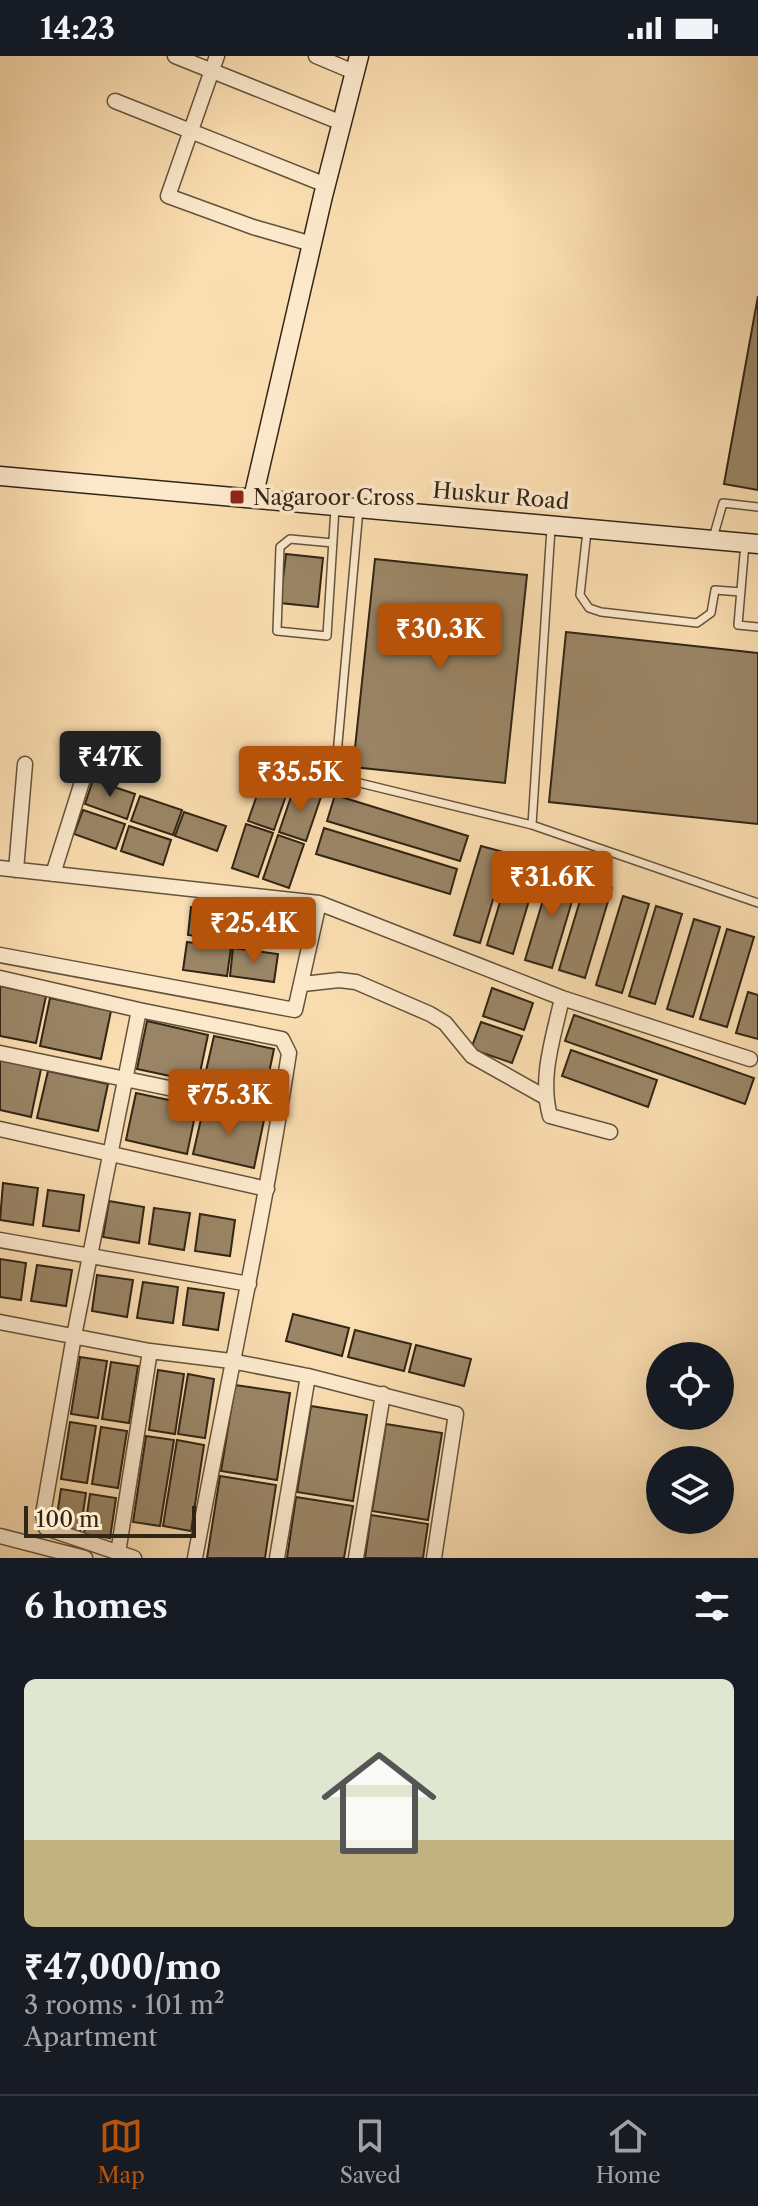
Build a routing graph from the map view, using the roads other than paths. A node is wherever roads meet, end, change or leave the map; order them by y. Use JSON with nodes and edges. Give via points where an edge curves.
{"nodes":[{"id":1,"x":175,"y":56,"type":"edge"},
{"id":2,"x":217,"y":56,"type":"edge"},
{"id":3,"x":316,"y":56,"type":"edge"},
{"id":4,"x":356,"y":64,"type":"edge"},
{"id":5,"x":212,"y":72,"type":"junction"},
{"id":6,"x":115,"y":101,"type":"dead end"},
{"id":7,"x":342,"y":123,"type":"junction"},
{"id":8,"x":190,"y":130,"type":"junction"},
{"id":9,"x":326,"y":185,"type":"junction"},
{"id":10,"x":312,"y":244,"type":"junction"},
{"id":11,"x":0,"y":476,"type":"edge"},
{"id":12,"x":253,"y":498,"type":"junction"},
{"id":13,"x":335,"y":506,"type":"junction"},
{"id":14,"x":359,"y":507,"type":"junction"},
{"id":15,"x":758,"y":507,"type":"edge"},
{"id":16,"x":551,"y":525,"type":"junction"},
{"id":17,"x":587,"y":529,"type":"junction"},
{"id":18,"x":712,"y":540,"type":"junction"},
{"id":19,"x":333,"y":543,"type":"junction"},
{"id":20,"x":752,"y":543,"type":"edge"},
{"id":21,"x":741,"y":592,"type":"junction"},
{"id":22,"x":758,"y":627,"type":"edge"},
{"id":23,"x":25,"y":764,"type":"dead end"},
{"id":24,"x":82,"y":782,"type":"dead end"},
{"id":25,"x":532,"y":825,"type":"junction"},
{"id":26,"x":0,"y":868,"type":"edge"},
{"id":27,"x":16,"y":870,"type":"junction"},
{"id":28,"x":53,"y":874,"type":"junction"},
{"id":29,"x":319,"y":903,"type":"junction"},
{"id":30,"x":758,"y":903,"type":"edge"},
{"id":31,"x":0,"y":955,"type":"edge"},
{"id":32,"x":0,"y":978,"type":"edge"},
{"id":33,"x":303,"y":984,"type":"junction"},
{"id":34,"x":562,"y":998,"type":"junction"},
{"id":35,"x":139,"y":1010,"type":"junction"},
{"id":36,"x":0,"y":1053,"type":"edge"},
{"id":37,"x":750,"y":1059,"type":"dead end"},
{"id":38,"x":125,"y":1079,"type":"junction"},
{"id":39,"x":545,"y":1097,"type":"junction"},
{"id":40,"x":280,"y":1111,"type":"junction"},
{"id":41,"x":0,"y":1129,"type":"edge"},
{"id":42,"x":610,"y":1132,"type":"dead end"},
{"id":43,"x":109,"y":1152,"type":"junction"},
{"id":44,"x":267,"y":1189,"type":"junction"},
{"id":45,"x":0,"y":1240,"type":"edge"},
{"id":46,"x":89,"y":1256,"type":"junction"},
{"id":47,"x":249,"y":1284,"type":"junction"},
{"id":48,"x":0,"y":1322,"type":"edge"},
{"id":49,"x":74,"y":1336,"type":"junction"},
{"id":50,"x":150,"y":1351,"type":"junction"},
{"id":51,"x":231,"y":1361,"type":"junction"},
{"id":52,"x":308,"y":1376,"type":"junction"},
{"id":53,"x":383,"y":1394,"type":"junction"},
{"id":54,"x":0,"y":1536,"type":"edge"},
{"id":55,"x":118,"y":1553,"type":"junction"},
{"id":56,"x":85,"y":1558,"type":"edge"},
{"id":57,"x":134,"y":1558,"type":"edge"},
{"id":58,"x":195,"y":1558,"type":"edge"},
{"id":59,"x":277,"y":1558,"type":"edge"},
{"id":60,"x":356,"y":1558,"type":"edge"},
{"id":61,"x":434,"y":1558,"type":"edge"}],
"edges":[{"from":1,"to":5,"type":"street"},
{"from":2,"to":5,"type":"street"},
{"from":3,"to":4,"type":"street"},
{"from":4,"to":7,"type":"street"},
{"from":5,"to":7,"type":"street"},
{"from":5,"to":8,"type":"street"},
{"from":6,"to":8,"type":"street"},
{"from":7,"to":9,"type":"street"},
{"from":8,"to":9,"type":"street"},
{"from":8,"to":10,"type":"street","via":[[168,196]]},
{"from":9,"to":10,"type":"street"},
{"from":10,"to":12,"type":"street"},
{"from":11,"to":12,"type":"street","name":"Huskur Road"},
{"from":12,"to":13,"type":"street","name":"Huskur Road"},
{"from":13,"to":14,"type":"street","name":"Huskur Road"},
{"from":13,"to":19,"type":"lane"},
{"from":14,"to":16,"type":"street","name":"Huskur Road"},
{"from":14,"to":25,"type":"lane","via":[[335,777]]},
{"from":15,"to":18,"type":"lane","via":[[723,503]]},
{"from":16,"to":17,"type":"street","name":"Huskur Road"},
{"from":16,"to":25,"type":"lane"},
{"from":17,"to":18,"type":"street","name":"Huskur Road"},
{"from":17,"to":21,"type":"lane","via":[[580,595],[589,608],[697,623],[711,613],[715,590]]},
{"from":18,"to":20,"type":"street","name":"Huskur Road"},
{"from":19,"to":19,"type":"lane","via":[[327,636],[277,631],[280,547],[290,539]]},
{"from":20,"to":21,"type":"lane"},
{"from":21,"to":22,"type":"lane","via":[[738,625]]},
{"from":23,"to":27,"type":"street"},
{"from":24,"to":28,"type":"street"},
{"from":25,"to":30,"type":"lane"},
{"from":26,"to":27,"type":"street"},
{"from":27,"to":28,"type":"street"},
{"from":28,"to":29,"type":"street"},
{"from":29,"to":33,"type":"street"},
{"from":29,"to":34,"type":"street"},
{"from":31,"to":33,"type":"street","via":[[295,1010]]},
{"from":32,"to":35,"type":"street"},
{"from":33,"to":39,"type":"street","via":[[356,982],[430,1014],[445,1023],[472,1056]]},
{"from":34,"to":37,"type":"street"},
{"from":34,"to":39,"type":"street"},
{"from":35,"to":38,"type":"street"},
{"from":35,"to":40,"type":"street","via":[[282,1039],[289,1053]]},
{"from":36,"to":38,"type":"street"},
{"from":38,"to":40,"type":"street"},
{"from":38,"to":43,"type":"street"},
{"from":39,"to":42,"type":"street","via":[[550,1116]]},
{"from":40,"to":44,"type":"street"},
{"from":41,"to":43,"type":"street"},
{"from":43,"to":44,"type":"street"},
{"from":43,"to":46,"type":"street"},
{"from":44,"to":47,"type":"street"},
{"from":45,"to":46,"type":"street"},
{"from":46,"to":47,"type":"street"},
{"from":46,"to":49,"type":"street"},
{"from":47,"to":51,"type":"street"},
{"from":48,"to":49,"type":"street"},
{"from":49,"to":50,"type":"street"},
{"from":49,"to":55,"type":"street","via":[[43,1514],[46,1528]]},
{"from":50,"to":51,"type":"street"},
{"from":50,"to":55,"type":"street"},
{"from":51,"to":52,"type":"street"},
{"from":51,"to":58,"type":"street"},
{"from":52,"to":53,"type":"street"},
{"from":52,"to":59,"type":"street"},
{"from":53,"to":60,"type":"street"},
{"from":53,"to":61,"type":"street","via":[[456,1414]]},
{"from":54,"to":56,"type":"street"},
{"from":55,"to":57,"type":"street"}]}
